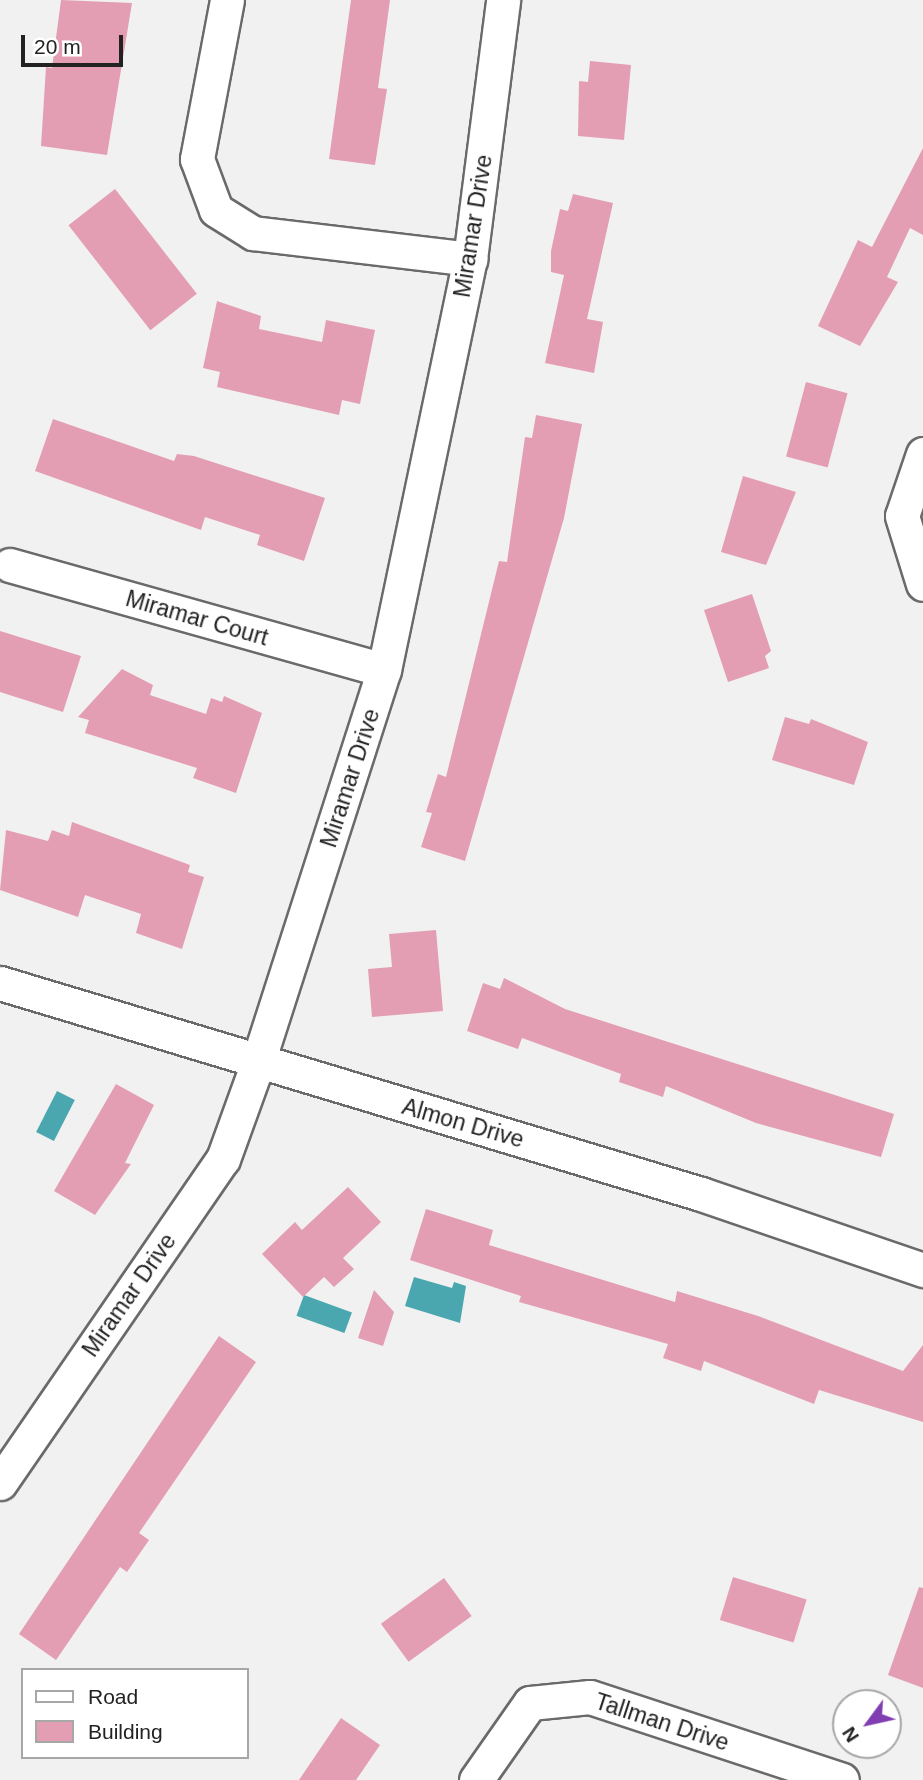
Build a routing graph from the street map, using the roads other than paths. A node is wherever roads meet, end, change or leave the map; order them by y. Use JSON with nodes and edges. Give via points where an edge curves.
{"nodes":[{"id":1,"x":227,"y":0,"type":"edge"},
{"id":2,"x":503,"y":0,"type":"edge"},
{"id":3,"x":470,"y":259,"type":"junction"},
{"id":4,"x":923,"y":454,"type":"edge"},
{"id":5,"x":10,"y":565,"type":"dead end"},
{"id":6,"x":923,"y":584,"type":"edge"},
{"id":7,"x":384,"y":670,"type":"junction"},
{"id":8,"x":0,"y":983,"type":"edge"},
{"id":9,"x":257,"y":1065,"type":"junction"},
{"id":10,"x":923,"y":1270,"type":"edge"},
{"id":11,"x":0,"y":1483,"type":"edge"},
{"id":12,"x":476,"y":1780,"type":"edge"},
{"id":13,"x":842,"y":1780,"type":"edge"}],
"edges":[{"from":1,"to":3,"type":"street","via":[[197,159],[216,210],[253,233]]},
{"from":2,"to":3,"type":"street","name":"Miramar Drive"},
{"from":3,"to":7,"type":"street","name":"Miramar Drive"},
{"from":4,"to":6,"type":"street","via":[[902,516]]},
{"from":5,"to":7,"type":"street","name":"Miramar Court"},
{"from":7,"to":9,"type":"street","name":"Miramar Drive"},
{"from":8,"to":9,"type":"street","name":"Almon Drive"},
{"from":9,"to":10,"type":"street","name":"Almon Drive","via":[[688,1190]]},
{"from":9,"to":11,"type":"street","name":"Miramar Drive","via":[[223,1159]]},
{"from":12,"to":13,"type":"street","name":"Tallman Drive","via":[[530,1703],[590,1696]]}]}
